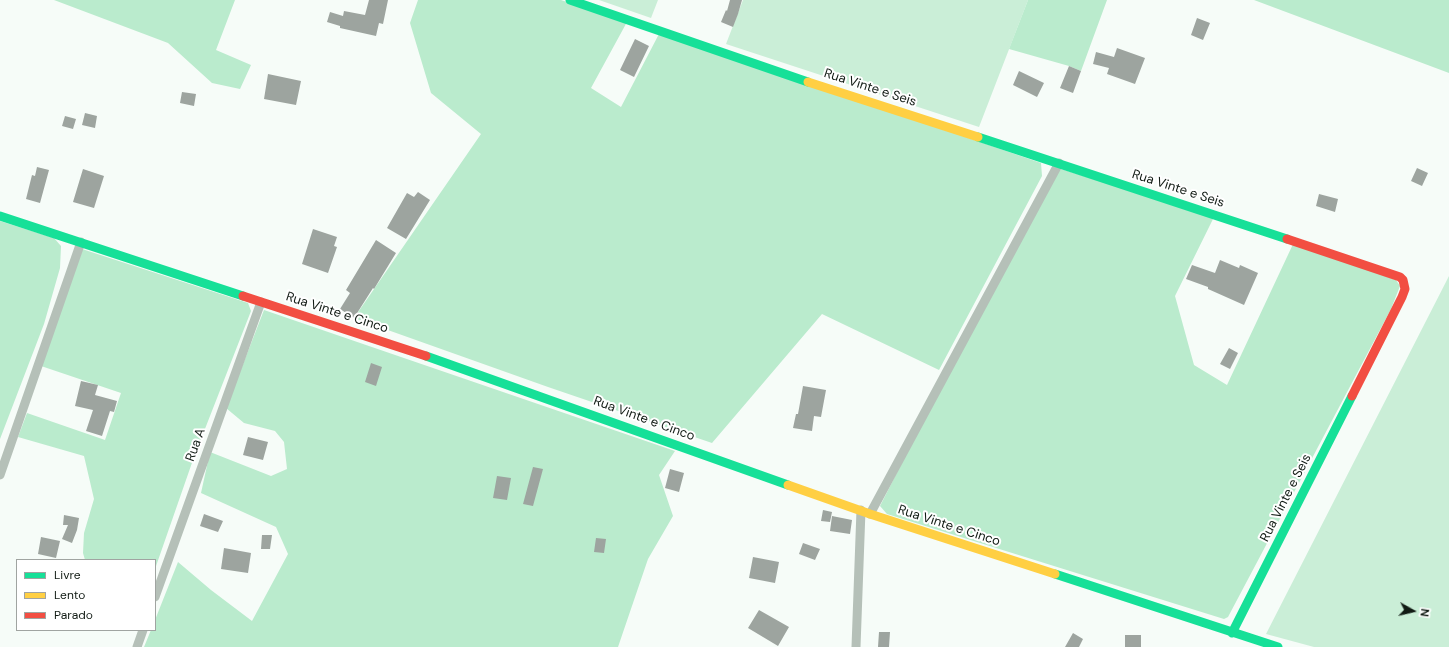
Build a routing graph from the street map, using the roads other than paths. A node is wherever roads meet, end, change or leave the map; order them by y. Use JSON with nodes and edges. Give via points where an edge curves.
{"nodes":[{"id":1,"x":570,"y":0,"type":"edge"},
{"id":2,"x":1059,"y":164,"type":"junction"},
{"id":3,"x":0,"y":216,"type":"edge"},
{"id":4,"x":81,"y":242,"type":"junction"},
{"id":5,"x":261,"y":302,"type":"junction"},
{"id":6,"x":0,"y":475,"type":"edge"},
{"id":7,"x":861,"y":510,"type":"junction"},
{"id":8,"x":870,"y":514,"type":"junction"},
{"id":9,"x":156,"y":594,"type":"edge"},
{"id":10,"x":143,"y":631,"type":"edge"},
{"id":11,"x":1232,"y":633,"type":"junction"},
{"id":12,"x":137,"y":647,"type":"edge"},
{"id":13,"x":856,"y":647,"type":"edge"},
{"id":14,"x":1278,"y":647,"type":"edge"}],
"edges":[{"from":1,"to":2,"type":"street","name":"Rua Vinte e Seis","via":[[838,92]]},
{"from":2,"to":8,"type":"street"},
{"from":2,"to":11,"type":"street","name":"Rua Vinte e Seis","via":[[1400,277],[1404,284],[1402,297]]},
{"from":3,"to":4,"type":"street","name":"Rua Vinte e Cinco"},
{"from":4,"to":5,"type":"street","name":"Rua Vinte e Cinco"},
{"from":4,"to":6,"type":"street"},
{"from":5,"to":7,"type":"street","name":"Rua Vinte e Cinco","via":[[460,367]]},
{"from":5,"to":9,"type":"street","name":"Rua A"},
{"from":7,"to":8,"type":"street","name":"Rua Vinte e Cinco"},
{"from":7,"to":13,"type":"street"},
{"from":8,"to":11,"type":"street","name":"Rua Vinte e Cinco"},
{"from":10,"to":12,"type":"street"},
{"from":11,"to":14,"type":"street","name":"Rua Vinte e Cinco"}]}
